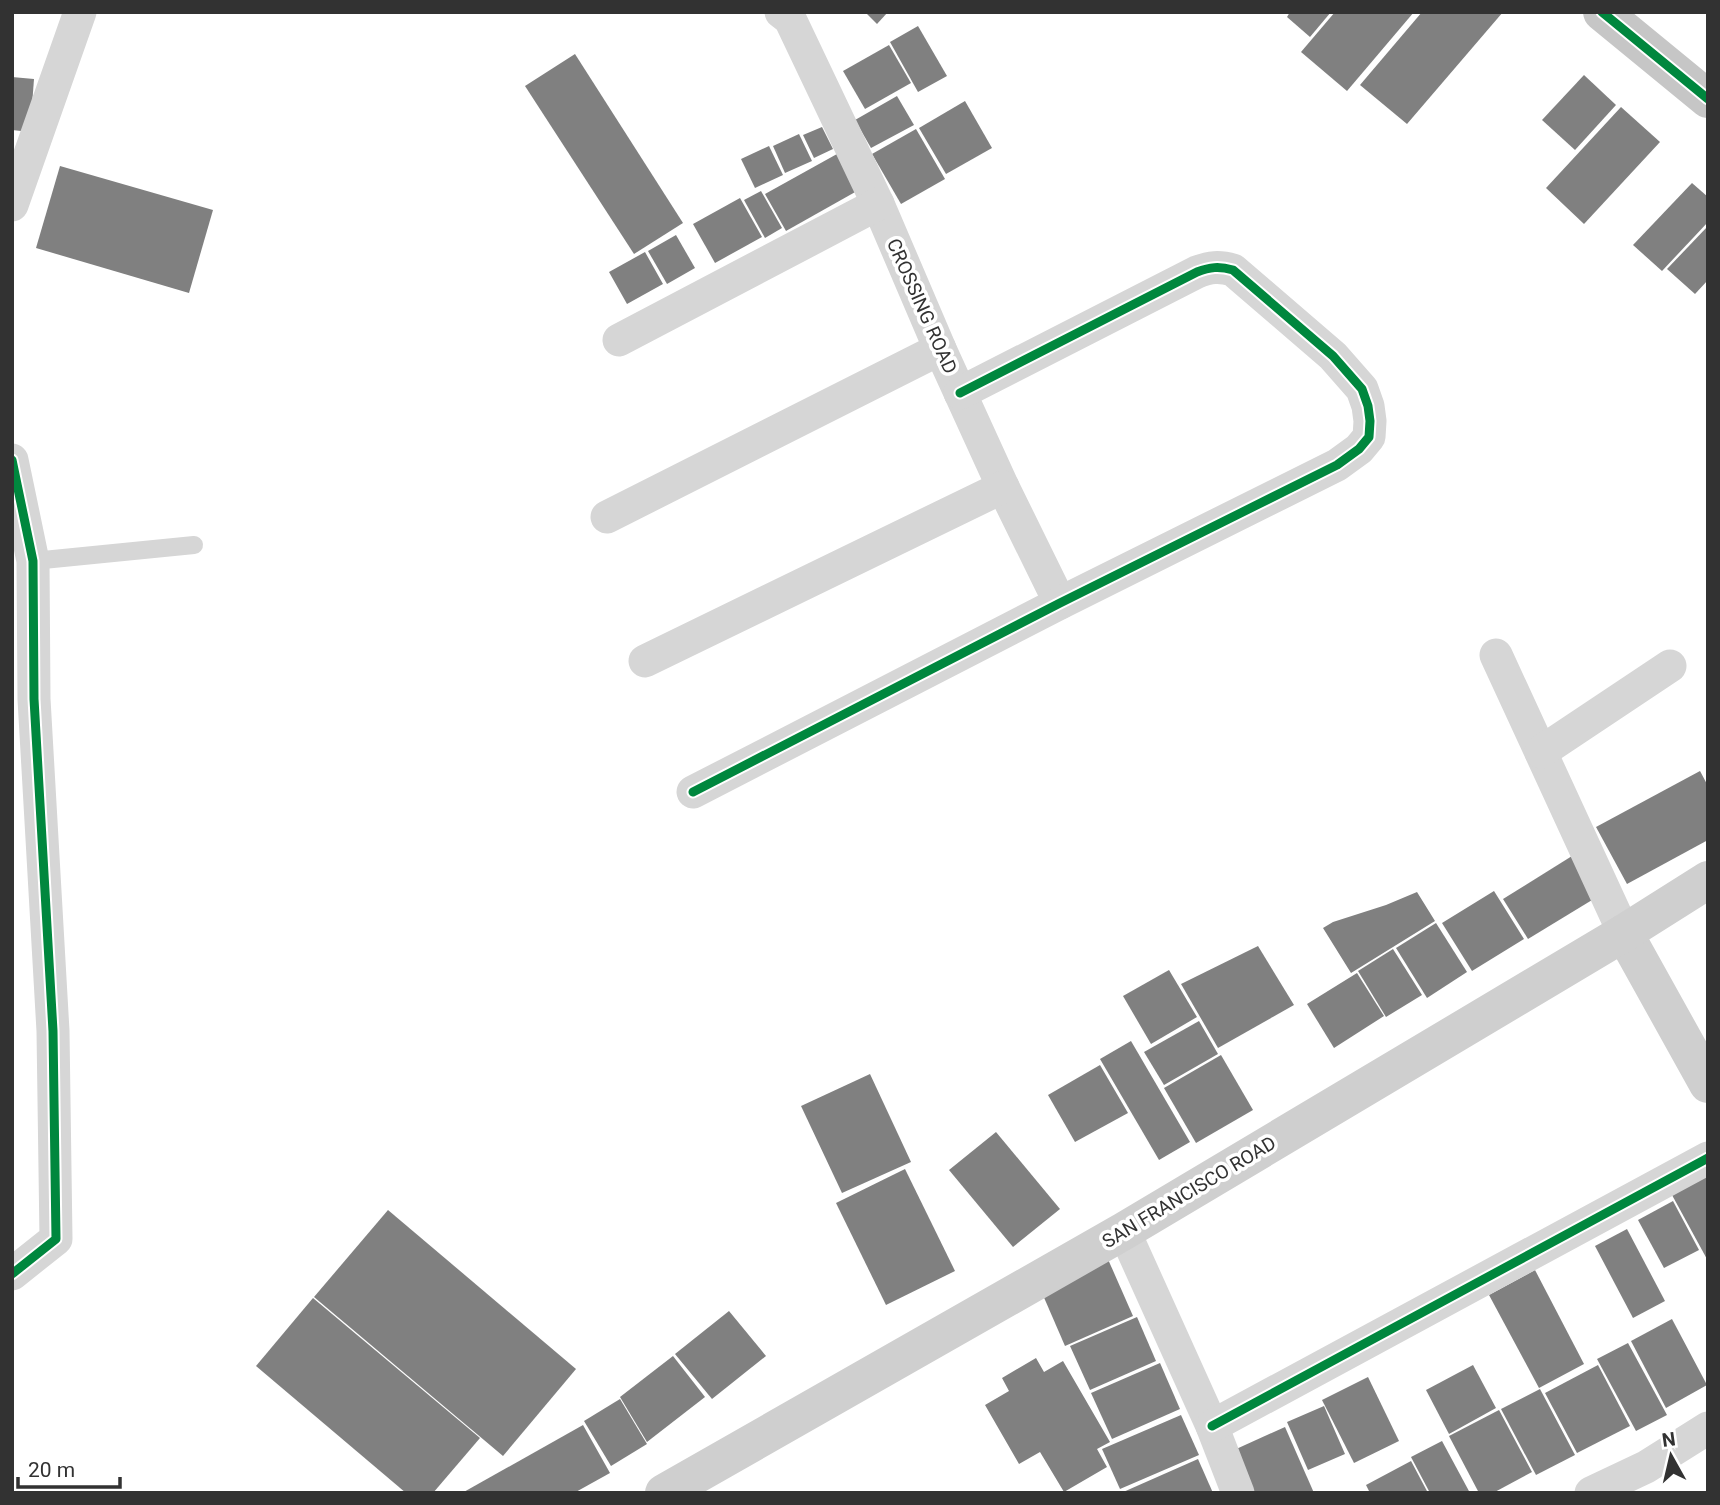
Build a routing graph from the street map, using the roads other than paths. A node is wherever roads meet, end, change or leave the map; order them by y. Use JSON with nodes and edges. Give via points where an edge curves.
{"nodes":[{"id":1,"x":80,"y":12,"type":"edge"},
{"id":2,"x":781,"y":12,"type":"edge"},
{"id":3,"x":1602,"y":12,"type":"edge"},
{"id":4,"x":1708,"y":99,"type":"edge"},
{"id":5,"x":878,"y":204,"type":"junction"},
{"id":6,"x":12,"y":205,"type":"edge"},
{"id":7,"x":619,"y":340,"type":"dead end"},
{"id":8,"x":940,"y":349,"type":"junction"},
{"id":9,"x":960,"y":393,"type":"junction"},
{"id":10,"x":12,"y":460,"type":"edge"},
{"id":11,"x":1003,"y":487,"type":"junction"},
{"id":12,"x":607,"y":517,"type":"dead end"},
{"id":13,"x":194,"y":545,"type":"dead end"},
{"id":14,"x":33,"y":561,"type":"junction"},
{"id":15,"x":1060,"y":603,"type":"junction"},
{"id":16,"x":1496,"y":655,"type":"dead end"},
{"id":17,"x":645,"y":662,"type":"dead end"},
{"id":18,"x":1670,"y":666,"type":"dead end"},
{"id":19,"x":1541,"y":752,"type":"junction"},
{"id":20,"x":693,"y":792,"type":"dead end"},
{"id":21,"x":1708,"y":880,"type":"edge"},
{"id":22,"x":1624,"y":933,"type":"junction"},
{"id":23,"x":1708,"y":1084,"type":"edge"},
{"id":24,"x":1708,"y":1158,"type":"edge"},
{"id":25,"x":1124,"y":1231,"type":"junction"},
{"id":26,"x":12,"y":1274,"type":"edge"},
{"id":27,"x":1212,"y":1426,"type":"junction"},
{"id":28,"x":1708,"y":1428,"type":"edge"},
{"id":29,"x":664,"y":1493,"type":"edge"},
{"id":30,"x":1238,"y":1493,"type":"edge"},
{"id":31,"x":1591,"y":1493,"type":"edge"}],
"edges":[{"from":1,"to":6,"type":"street"},
{"from":2,"to":5,"type":"street","name":"CROSSING ROAD","via":[[790,19]]},
{"from":3,"to":4,"type":"highway"},
{"from":5,"to":7,"type":"street"},
{"from":5,"to":8,"type":"street","name":"CROSSING ROAD"},
{"from":8,"to":9,"type":"street","name":"CROSSING ROAD"},
{"from":8,"to":12,"type":"street"},
{"from":9,"to":11,"type":"street","name":"CROSSING ROAD"},
{"from":9,"to":15,"type":"street","via":[[1215,267],[1233,270],[1333,356],[1362,389],[1369,437],[1338,465]]},
{"from":10,"to":14,"type":"street"},
{"from":11,"to":15,"type":"street","name":"CROSSING ROAD"},
{"from":11,"to":17,"type":"street"},
{"from":13,"to":14,"type":"lane"},
{"from":14,"to":26,"type":"street","via":[[34,699],[52,1031],[56,1239]]},
{"from":15,"to":20,"type":"street"},
{"from":16,"to":19,"type":"street"},
{"from":18,"to":19,"type":"street"},
{"from":19,"to":22,"type":"street"},
{"from":21,"to":22,"type":"main road","name":"SAN FRANCISCO ROAD"},
{"from":22,"to":23,"type":"main road"},
{"from":22,"to":25,"type":"main road","name":"SAN FRANCISCO ROAD"},
{"from":24,"to":27,"type":"street"},
{"from":25,"to":27,"type":"street"},
{"from":25,"to":29,"type":"main road","name":"SAN FRANCISCO ROAD"},
{"from":27,"to":30,"type":"street"},
{"from":28,"to":31,"type":"street","via":[[1646,1467]]}]}
